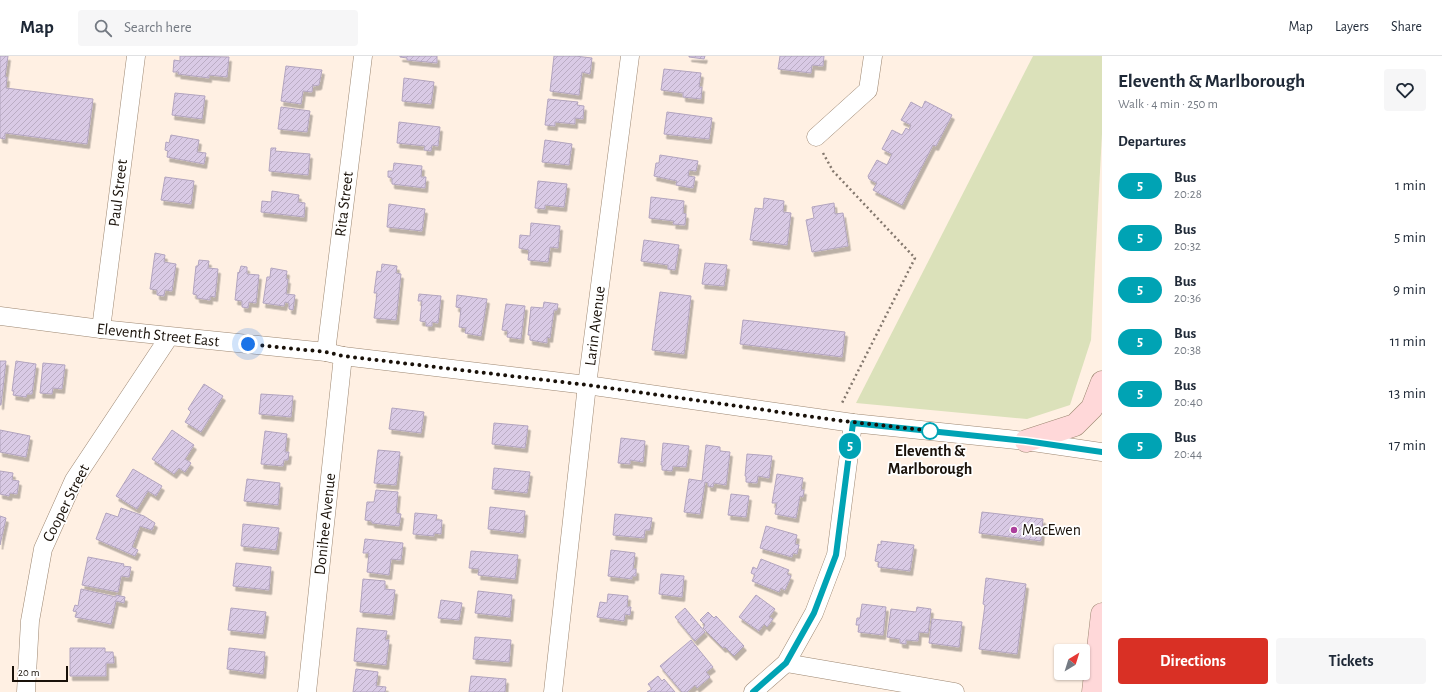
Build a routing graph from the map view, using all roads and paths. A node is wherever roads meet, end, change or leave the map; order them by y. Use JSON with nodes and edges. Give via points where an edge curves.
{"nodes":[{"id":1,"x":136,"y":56,"type":"edge"},
{"id":2,"x":363,"y":56,"type":"edge"},
{"id":3,"x":630,"y":56,"type":"edge"},
{"id":4,"x":873,"y":56,"type":"edge"},
{"id":5,"x":816,"y":137,"type":"joint"},
{"id":6,"x":0,"y":316,"type":"edge"},
{"id":7,"x":101,"y":329,"type":"junction"},
{"id":8,"x":169,"y":337,"type":"junction"},
{"id":9,"x":326,"y":352,"type":"junction"},
{"id":10,"x":343,"y":356,"type":"junction"},
{"id":11,"x":1102,"y":382,"type":"edge"},
{"id":12,"x":587,"y":385,"type":"junction"},
{"id":13,"x":834,"y":420,"type":"junction"},
{"id":14,"x":853,"y":423,"type":"junction"},
{"id":15,"x":1026,"y":441,"type":"junction"},
{"id":16,"x":1102,"y":452,"type":"edge"},
{"id":17,"x":1102,"y":614,"type":"edge"},
{"id":18,"x":786,"y":663,"type":"junction"},
{"id":19,"x":26,"y":692,"type":"edge"},
{"id":20,"x":307,"y":692,"type":"edge"},
{"id":21,"x":553,"y":692,"type":"edge"},
{"id":22,"x":753,"y":692,"type":"edge"},
{"id":23,"x":955,"y":692,"type":"edge"},
{"id":24,"x":1093,"y":692,"type":"edge"}],
"edges":[{"from":1,"to":7,"type":"street","name":"Paul Street"},
{"from":2,"to":9,"type":"street","name":"Rita Street"},
{"from":3,"to":12,"type":"street","name":"Larin Avenue"},
{"from":4,"to":5,"type":"street","via":[[868,90]]},
{"from":5,"to":13,"type":"path","via":[[833,171],[915,258]]},
{"from":6,"to":7,"type":"street","name":"Eleventh Street East"},
{"from":7,"to":8,"type":"street","name":"Eleventh Street East"},
{"from":8,"to":9,"type":"street","name":"Eleventh Street East"},
{"from":8,"to":19,"type":"street","name":"Cooper Street","via":[[74,480],[42,549],[30,621]]},
{"from":9,"to":10,"type":"street","name":"Eleventh Street East"},
{"from":10,"to":12,"type":"street","name":"Eleventh Street East"},
{"from":10,"to":20,"type":"street","name":"Donihee Avenue"},
{"from":11,"to":15,"type":"main road","via":[[1092,408],[1075,425]]},
{"from":12,"to":13,"type":"street","name":"Eleventh Street East"},
{"from":12,"to":21,"type":"street","name":"Larin Avenue"},
{"from":13,"to":14,"type":"street","name":"Eleventh Street East"},
{"from":14,"to":15,"type":"street","name":"Eleventh Street East"},
{"from":14,"to":18,"type":"street","via":[[836,555],[814,613]]},
{"from":15,"to":16,"type":"street","name":"Eleventh Street East"},
{"from":17,"to":24,"type":"main road"},
{"from":18,"to":22,"type":"street"},
{"from":18,"to":23,"type":"street"}]}
